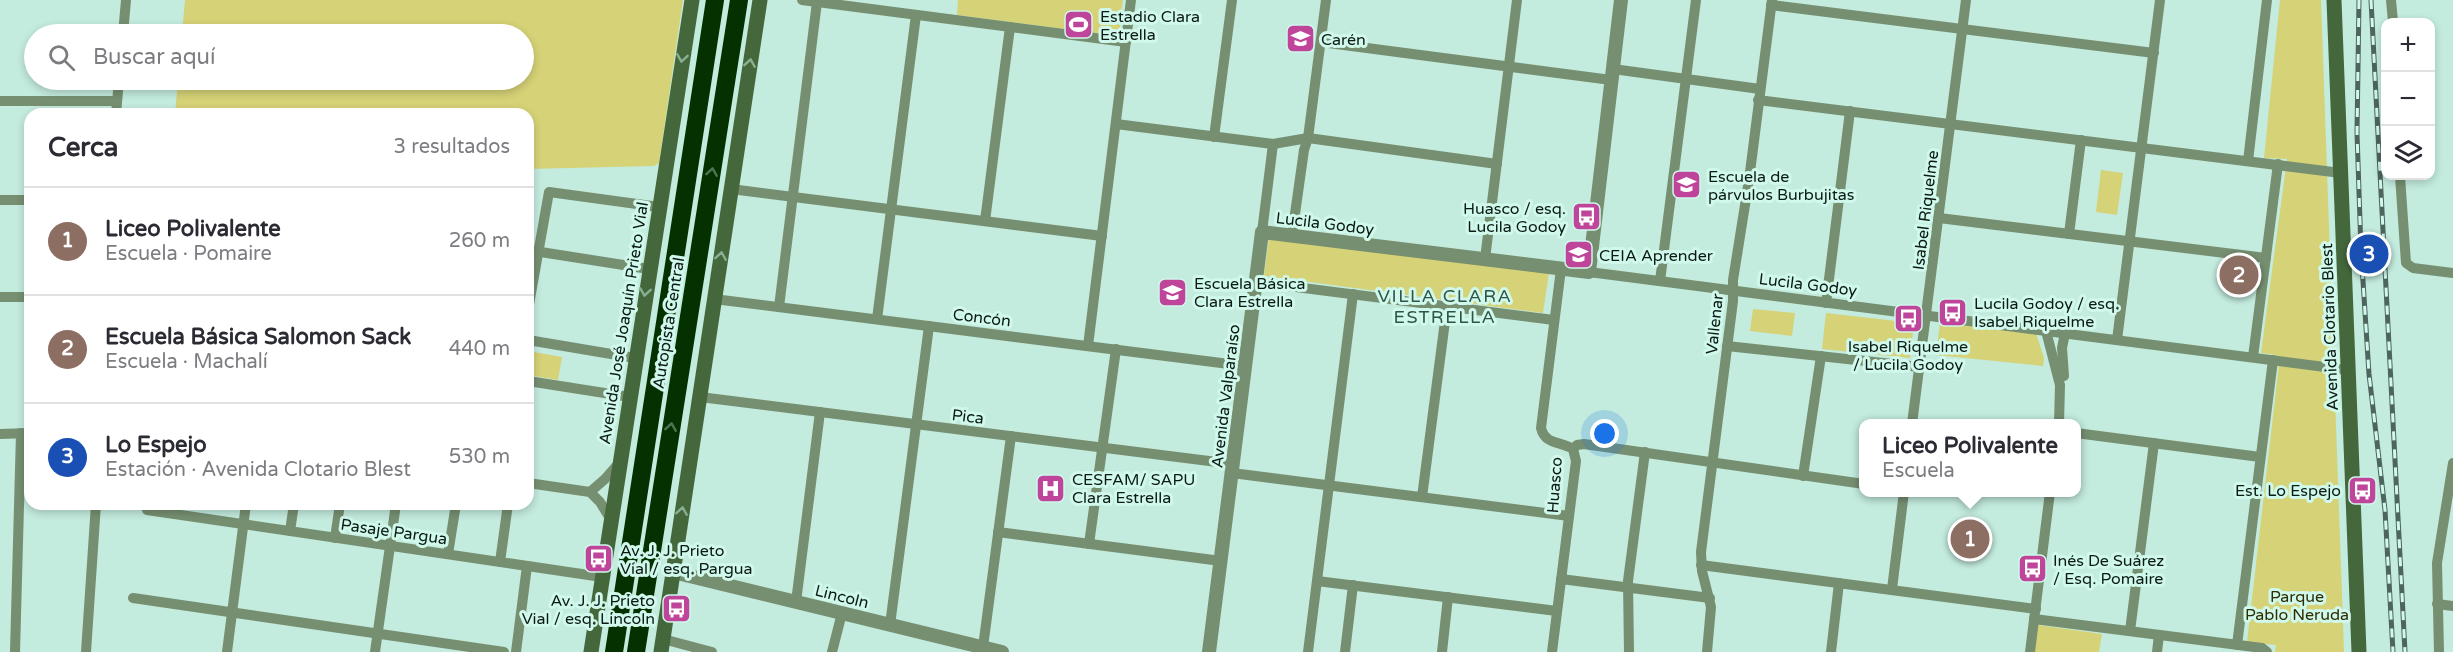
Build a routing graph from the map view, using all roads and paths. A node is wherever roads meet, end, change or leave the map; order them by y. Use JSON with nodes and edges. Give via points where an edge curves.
{"nodes":[{"id":1,"x":126,"y":0,"type":"edge"},
{"id":2,"x":692,"y":0,"type":"edge"},
{"id":3,"x":716,"y":0,"type":"edge"},
{"id":4,"x":739,"y":0,"type":"edge"},
{"id":5,"x":760,"y":0,"type":"edge"},
{"id":6,"x":801,"y":0,"type":"edge"},
{"id":7,"x":1131,"y":0,"type":"edge"},
{"id":8,"x":1232,"y":0,"type":"edge"},
{"id":9,"x":1326,"y":0,"type":"edge"},
{"id":10,"x":1517,"y":0,"type":"edge"},
{"id":11,"x":1621,"y":0,"type":"edge"},
{"id":12,"x":1696,"y":0,"type":"edge"},
{"id":13,"x":1966,"y":0,"type":"edge"},
{"id":14,"x":2160,"y":0,"type":"edge"},
{"id":15,"x":2266,"y":0,"type":"edge"},
{"id":16,"x":2334,"y":0,"type":"edge"},
{"id":17,"x":2391,"y":0,"type":"edge"},
{"id":18,"x":817,"y":2,"type":"junction"},
{"id":19,"x":1771,"y":3,"type":"edge"},
{"id":20,"x":916,"y":15,"type":"junction"},
{"id":21,"x":2392,"y":18,"type":"edge"},
{"id":22,"x":124,"y":24,"type":"edge"},
{"id":23,"x":1010,"y":27,"type":"junction"},
{"id":24,"x":1963,"y":29,"type":"junction"},
{"id":25,"x":1126,"y":42,"type":"junction"},
{"id":26,"x":1320,"y":42,"type":"junction"},
{"id":27,"x":2154,"y":53,"type":"junction"},
{"id":28,"x":1509,"y":67,"type":"junction"},
{"id":29,"x":1612,"y":74,"type":"junction"},
{"id":30,"x":1686,"y":79,"type":"junction"},
{"id":31,"x":118,"y":90,"type":"edge"},
{"id":32,"x":1759,"y":94,"type":"junction"},
{"id":33,"x":0,"y":101,"type":"edge"},
{"id":34,"x":117,"y":102,"type":"junction"},
{"id":35,"x":116,"y":108,"type":"edge"},
{"id":36,"x":1850,"y":111,"type":"junction"},
{"id":37,"x":1116,"y":124,"type":"junction"},
{"id":38,"x":1950,"y":124,"type":"junction"},
{"id":39,"x":1215,"y":137,"type":"junction"},
{"id":40,"x":1308,"y":138,"type":"junction"},
{"id":41,"x":2081,"y":140,"type":"junction"},
{"id":42,"x":1273,"y":144,"type":"junction"},
{"id":43,"x":2142,"y":147,"type":"junction"},
{"id":44,"x":2248,"y":161,"type":"junction"},
{"id":45,"x":1497,"y":164,"type":"junction"},
{"id":46,"x":2278,"y":164,"type":"junction"},
{"id":47,"x":2341,"y":172,"type":"junction"},
{"id":48,"x":2400,"y":180,"type":"edge"},
{"id":49,"x":731,"y":189,"type":"junction"},
{"id":50,"x":793,"y":197,"type":"junction"},
{"id":51,"x":0,"y":200,"type":"edge"},
{"id":52,"x":24,"y":200,"type":"edge"},
{"id":53,"x":659,"y":207,"type":"junction"},
{"id":54,"x":891,"y":209,"type":"junction"},
{"id":55,"x":1939,"y":218,"type":"junction"},
{"id":56,"x":985,"y":221,"type":"junction"},
{"id":57,"x":1262,"y":231,"type":"junction"},
{"id":58,"x":2068,"y":234,"type":"junction"},
{"id":59,"x":1292,"y":235,"type":"junction"},
{"id":60,"x":1102,"y":236,"type":"junction"},
{"id":61,"x":2130,"y":241,"type":"junction"},
{"id":62,"x":534,"y":246,"type":"edge"},
{"id":63,"x":534,"y":250,"type":"edge"},
{"id":64,"x":2266,"y":258,"type":"junction"},
{"id":65,"x":1485,"y":259,"type":"junction"},
{"id":66,"x":649,"y":268,"type":"junction"},
{"id":67,"x":1561,"y":269,"type":"junction"},
{"id":68,"x":1590,"y":272,"type":"junction"},
{"id":69,"x":2453,"y":273,"type":"edge"},
{"id":70,"x":1660,"y":281,"type":"junction"},
{"id":71,"x":1256,"y":282,"type":"junction"},
{"id":72,"x":1733,"y":291,"type":"junction"},
{"id":73,"x":1353,"y":294,"type":"junction"},
{"id":74,"x":0,"y":297,"type":"edge"},
{"id":75,"x":24,"y":297,"type":"edge"},
{"id":76,"x":714,"y":299,"type":"junction"},
{"id":77,"x":1826,"y":303,"type":"junction"},
{"id":78,"x":1446,"y":306,"type":"junction"},
{"id":79,"x":779,"y":307,"type":"junction"},
{"id":80,"x":1926,"y":315,"type":"junction"},
{"id":81,"x":877,"y":319,"type":"junction"},
{"id":82,"x":1554,"y":320,"type":"junction"},
{"id":83,"x":928,"y":326,"type":"junction"},
{"id":84,"x":2046,"y":331,"type":"junction"},
{"id":85,"x":2065,"y":333,"type":"junction"},
{"id":86,"x":2117,"y":340,"type":"junction"},
{"id":87,"x":534,"y":341,"type":"edge"},
{"id":88,"x":1088,"y":346,"type":"junction"},
{"id":89,"x":1727,"y":346,"type":"junction"},
{"id":90,"x":1116,"y":350,"type":"junction"},
{"id":91,"x":1821,"y":356,"type":"junction"},
{"id":92,"x":2253,"y":357,"type":"junction"},
{"id":93,"x":635,"y":358,"type":"junction"},
{"id":94,"x":2273,"y":360,"type":"junction"},
{"id":95,"x":1245,"y":366,"type":"junction"},
{"id":96,"x":1920,"y":367,"type":"junction"},
{"id":97,"x":2348,"y":370,"type":"junction"},
{"id":98,"x":534,"y":382,"type":"edge"},
{"id":99,"x":630,"y":397,"type":"junction"},
{"id":100,"x":700,"y":397,"type":"junction"},
{"id":101,"x":2061,"y":406,"type":"junction"},
{"id":102,"x":820,"y":412,"type":"junction"},
{"id":103,"x":1913,"y":419,"type":"edge"},
{"id":104,"x":2059,"y":419,"type":"edge"},
{"id":105,"x":916,"y":424,"type":"junction"},
{"id":106,"x":24,"y":433,"type":"edge"},
{"id":107,"x":0,"y":434,"type":"edge"},
{"id":108,"x":2081,"y":434,"type":"edge"},
{"id":109,"x":1011,"y":436,"type":"junction"},
{"id":110,"x":2154,"y":443,"type":"junction"},
{"id":111,"x":1102,"y":448,"type":"junction"},
{"id":112,"x":1573,"y":449,"type":"junction"},
{"id":113,"x":1645,"y":452,"type":"junction"},
{"id":114,"x":2260,"y":457,"type":"junction"},
{"id":115,"x":620,"y":461,"type":"junction"},
{"id":116,"x":1713,"y":462,"type":"junction"},
{"id":117,"x":2453,"y":463,"type":"edge"},
{"id":118,"x":1232,"y":469,"type":"junction"},
{"id":119,"x":24,"y":473,"type":"edge"},
{"id":120,"x":1803,"y":476,"type":"junction"},
{"id":121,"x":1859,"y":483,"type":"edge"},
{"id":122,"x":534,"y":484,"type":"edge"},
{"id":123,"x":1329,"y":485,"type":"junction"},
{"id":124,"x":590,"y":492,"type":"junction"},
{"id":125,"x":1422,"y":497,"type":"junction"},
{"id":126,"x":1903,"y":497,"type":"edge"},
{"id":127,"x":2049,"y":497,"type":"edge"},
{"id":128,"x":96,"y":510,"type":"edge"},
{"id":129,"x":170,"y":510,"type":"edge"},
{"id":130,"x":245,"y":510,"type":"edge"},
{"id":131,"x":293,"y":510,"type":"edge"},
{"id":132,"x":339,"y":510,"type":"edge"},
{"id":133,"x":395,"y":510,"type":"edge"},
{"id":134,"x":455,"y":510,"type":"edge"},
{"id":135,"x":507,"y":510,"type":"edge"},
{"id":136,"x":1569,"y":516,"type":"junction"},
{"id":137,"x":611,"y":520,"type":"junction"},
{"id":138,"x":244,"y":525,"type":"junction"},
{"id":139,"x":290,"y":531,"type":"junction"},
{"id":140,"x":2441,"y":531,"type":"junction"},
{"id":141,"x":998,"y":532,"type":"junction"},
{"id":142,"x":2453,"y":533,"type":"edge"},
{"id":143,"x":335,"y":538,"type":"junction"},
{"id":144,"x":1089,"y":544,"type":"junction"},
{"id":145,"x":388,"y":546,"type":"junction"},
{"id":146,"x":448,"y":554,"type":"junction"},
{"id":147,"x":1221,"y":561,"type":"junction"},
{"id":148,"x":500,"y":562,"type":"junction"},
{"id":149,"x":1701,"y":565,"type":"junction"},
{"id":150,"x":527,"y":566,"type":"junction"},
{"id":151,"x":673,"y":572,"type":"junction"},
{"id":152,"x":602,"y":577,"type":"junction"},
{"id":153,"x":1561,"y":579,"type":"junction"},
{"id":154,"x":1317,"y":581,"type":"junction"},
{"id":155,"x":1839,"y":583,"type":"junction"},
{"id":156,"x":1353,"y":585,"type":"junction"},
{"id":157,"x":1629,"y":588,"type":"junction"},
{"id":158,"x":1892,"y":589,"type":"junction"},
{"id":159,"x":1448,"y":597,"type":"junction"},
{"id":160,"x":133,"y":598,"type":"dead end"},
{"id":161,"x":1710,"y":598,"type":"junction"},
{"id":162,"x":796,"y":602,"type":"junction"},
{"id":163,"x":2437,"y":604,"type":"junction"},
{"id":164,"x":2453,"y":606,"type":"edge"},
{"id":165,"x":1557,"y":611,"type":"junction"},
{"id":166,"x":232,"y":612,"type":"junction"},
{"id":167,"x":842,"y":613,"type":"junction"},
{"id":168,"x":2035,"y":614,"type":"junction"},
{"id":169,"x":890,"y":625,"type":"junction"},
{"id":170,"x":2130,"y":631,"type":"junction"},
{"id":171,"x":377,"y":634,"type":"junction"},
{"id":172,"x":2159,"y":635,"type":"junction"},
{"id":173,"x":2237,"y":645,"type":"junction"},
{"id":174,"x":662,"y":646,"type":"edge"},
{"id":175,"x":983,"y":647,"type":"junction"},
{"id":176,"x":2267,"y":651,"type":"edge"},
{"id":177,"x":15,"y":652,"type":"edge"},
{"id":178,"x":86,"y":652,"type":"edge"},
{"id":179,"x":227,"y":652,"type":"edge"},
{"id":180,"x":375,"y":652,"type":"edge"},
{"id":181,"x":504,"y":652,"type":"edge"},
{"id":182,"x":516,"y":652,"type":"edge"},
{"id":183,"x":591,"y":652,"type":"edge"},
{"id":184,"x":614,"y":652,"type":"edge"},
{"id":185,"x":636,"y":652,"type":"edge"},
{"id":186,"x":712,"y":652,"type":"edge"},
{"id":187,"x":832,"y":652,"type":"edge"},
{"id":188,"x":1002,"y":652,"type":"edge"},
{"id":189,"x":1209,"y":652,"type":"edge"},
{"id":190,"x":1308,"y":652,"type":"edge"},
{"id":191,"x":1346,"y":652,"type":"edge"},
{"id":192,"x":1442,"y":652,"type":"edge"},
{"id":193,"x":1552,"y":652,"type":"edge"},
{"id":194,"x":1629,"y":652,"type":"edge"},
{"id":195,"x":1707,"y":652,"type":"edge"},
{"id":196,"x":1831,"y":652,"type":"edge"},
{"id":197,"x":2030,"y":652,"type":"edge"},
{"id":198,"x":2157,"y":652,"type":"edge"},
{"id":199,"x":2359,"y":652,"type":"edge"},
{"id":200,"x":2439,"y":652,"type":"edge"}],
"edges":[{"from":1,"to":22,"type":"street"},
{"from":2,"to":53,"type":"main road","name":"Avenida José Joaquín Prieto Vial","one_way":true},
{"from":3,"to":184,"type":"highway","name":"Autopista Central"},
{"from":185,"to":4,"type":"highway","name":"Autopista Central","one_way":true},
{"from":49,"to":5,"type":"main road","one_way":true},
{"from":6,"to":18,"type":"street"},
{"from":7,"to":25,"type":"street"},
{"from":8,"to":39,"type":"street"},
{"from":9,"to":26,"type":"street"},
{"from":10,"to":28,"type":"street"},
{"from":11,"to":29,"type":"street"},
{"from":12,"to":30,"type":"street"},
{"from":13,"to":24,"type":"street","name":"Isabel Riquelme"},
{"from":14,"to":27,"type":"street"},
{"from":15,"to":44,"type":"street"},
{"from":16,"to":47,"type":"main road","name":"Avenida Clotario Blest"},
{"from":17,"to":21,"type":"street"},
{"from":18,"to":20,"type":"street"},
{"from":18,"to":50,"type":"street"},
{"from":19,"to":24,"type":"street"},
{"from":19,"to":32,"type":"street","name":"Vallenar"},
{"from":20,"to":23,"type":"street"},
{"from":20,"to":54,"type":"street"},
{"from":23,"to":25,"type":"street"},
{"from":23,"to":56,"type":"street"},
{"from":24,"to":27,"type":"street"},
{"from":24,"to":38,"type":"street","name":"Isabel Riquelme"},
{"from":25,"to":37,"type":"street"},
{"from":26,"to":28,"type":"street"},
{"from":26,"to":40,"type":"street"},
{"from":27,"to":43,"type":"street"},
{"from":28,"to":29,"type":"street"},
{"from":28,"to":45,"type":"street"},
{"from":29,"to":30,"type":"street"},
{"from":29,"to":68,"type":"street"},
{"from":30,"to":32,"type":"street"},
{"from":30,"to":70,"type":"street"},
{"from":31,"to":34,"type":"street"},
{"from":32,"to":36,"type":"street"},
{"from":32,"to":72,"type":"street","name":"Vallenar"},
{"from":33,"to":34,"type":"street"},
{"from":34,"to":35,"type":"street"},
{"from":36,"to":38,"type":"street"},
{"from":36,"to":77,"type":"street"},
{"from":37,"to":39,"type":"street"},
{"from":37,"to":60,"type":"street"},
{"from":38,"to":41,"type":"street"},
{"from":38,"to":55,"type":"street","name":"Isabel Riquelme"},
{"from":39,"to":42,"type":"street"},
{"from":40,"to":42,"type":"street"},
{"from":40,"to":45,"type":"street"},
{"from":40,"to":59,"type":"street"},
{"from":41,"to":43,"type":"street"},
{"from":41,"to":58,"type":"street"},
{"from":42,"to":57,"type":"street","name":"Avenida Valparaíso"},
{"from":43,"to":44,"type":"street"},
{"from":43,"to":61,"type":"street"},
{"from":44,"to":46,"type":"street"},
{"from":45,"to":65,"type":"street"},
{"from":46,"to":47,"type":"street"},
{"from":46,"to":64,"type":"street"},
{"from":47,"to":97,"type":"main road","name":"Avenida Clotario Blest"},
{"from":48,"to":69,"type":"street","via":[[2407,265]]},
{"from":49,"to":50,"type":"street"},
{"from":76,"to":49,"type":"main road","one_way":true},
{"from":50,"to":54,"type":"street"},
{"from":50,"to":79,"type":"street"},
{"from":51,"to":52,"type":"street"},
{"from":53,"to":62,"type":"street","via":[[549,192]]},
{"from":53,"to":66,"type":"main road","name":"Avenida José Joaquín Prieto Vial"},
{"from":54,"to":56,"type":"street"},
{"from":54,"to":81,"type":"street"},
{"from":55,"to":58,"type":"street"},
{"from":55,"to":80,"type":"street","name":"Isabel Riquelme"},
{"from":56,"to":60,"type":"street"},
{"from":57,"to":59,"type":"street","name":"Lucila Godoy"},
{"from":57,"to":71,"type":"street","name":"Avenida Valparaíso"},
{"from":58,"to":61,"type":"street"},
{"from":59,"to":65,"type":"street","name":"Lucila Godoy"},
{"from":60,"to":88,"type":"street"},
{"from":61,"to":64,"type":"street"},
{"from":61,"to":86,"type":"street"},
{"from":63,"to":66,"type":"street"},
{"from":64,"to":92,"type":"street"},
{"from":65,"to":67,"type":"street","name":"Lucila Godoy"},
{"from":66,"to":93,"type":"main road","name":"Avenida José Joaquín Prieto Vial","one_way":true},
{"from":67,"to":68,"type":"street","name":"Lucila Godoy"},
{"from":67,"to":82,"type":"street","name":"Huasco"},
{"from":68,"to":70,"type":"street","name":"Lucila Godoy"},
{"from":70,"to":72,"type":"street","name":"Lucila Godoy"},
{"from":71,"to":73,"type":"street"},
{"from":71,"to":95,"type":"street","name":"Avenida Valparaíso"},
{"from":72,"to":77,"type":"street","name":"Lucila Godoy"},
{"from":72,"to":89,"type":"street","name":"Vallenar"},
{"from":73,"to":78,"type":"street"},
{"from":73,"to":123,"type":"street"},
{"from":74,"to":75,"type":"street"},
{"from":76,"to":79,"type":"street","name":"Concón"},
{"from":76,"to":100,"type":"main road"},
{"from":77,"to":80,"type":"street","name":"Lucila Godoy"},
{"from":78,"to":82,"type":"street"},
{"from":78,"to":125,"type":"street"},
{"from":79,"to":81,"type":"street","name":"Concón"},
{"from":80,"to":84,"type":"street","name":"Lucila Godoy"},
{"from":80,"to":96,"type":"street","name":"Isabel Riquelme"},
{"from":81,"to":83,"type":"street","name":"Concón"},
{"from":82,"to":112,"type":"street","name":"Huasco","via":[[1541,431],[1549,441]]},
{"from":83,"to":88,"type":"street","name":"Concón"},
{"from":83,"to":105,"type":"street"},
{"from":84,"to":85,"type":"street","name":"Lucila Godoy"},
{"from":84,"to":101,"type":"street","via":[[2058,375]]},
{"from":85,"to":86,"type":"street","name":"Lucila Godoy"},
{"from":85,"to":101,"type":"street"},
{"from":86,"to":92,"type":"street","name":"Lucila Godoy"},
{"from":87,"to":93,"type":"street"},
{"from":88,"to":90,"type":"street","name":"Concón"},
{"from":89,"to":91,"type":"street"},
{"from":89,"to":116,"type":"street","name":"Vallenar"},
{"from":90,"to":95,"type":"street","name":"Concón"},
{"from":90,"to":111,"type":"street"},
{"from":91,"to":96,"type":"street"},
{"from":91,"to":120,"type":"street"},
{"from":92,"to":94,"type":"street","name":"Lucila Godoy"},
{"from":93,"to":99,"type":"main road","name":"Avenida José Joaquín Prieto Vial"},
{"from":94,"to":97,"type":"street","name":"Lucila Godoy"},
{"from":94,"to":114,"type":"street"},
{"from":95,"to":118,"type":"street","name":"Avenida Valparaíso"},
{"from":96,"to":103,"type":"street","name":"Isabel Riquelme"},
{"from":97,"to":199,"type":"main road","name":"Avenida Clotario Blest"},
{"from":98,"to":99,"type":"street"},
{"from":99,"to":115,"type":"main road","name":"Avenida José Joaquín Prieto Vial"},
{"from":100,"to":102,"type":"street","name":"Pica"},
{"from":151,"to":100,"type":"main road","one_way":true},
{"from":101,"to":104,"type":"street"},
{"from":102,"to":105,"type":"street","name":"Pica"},
{"from":102,"to":162,"type":"street"},
{"from":105,"to":109,"type":"street","name":"Pica"},
{"from":105,"to":169,"type":"street"},
{"from":106,"to":107,"type":"street"},
{"from":108,"to":110,"type":"street"},
{"from":109,"to":111,"type":"street","name":"Pica"},
{"from":109,"to":141,"type":"street"},
{"from":110,"to":114,"type":"street"},
{"from":110,"to":170,"type":"street"},
{"from":111,"to":118,"type":"street","name":"Pica"},
{"from":111,"to":144,"type":"street"},
{"from":112,"to":113,"type":"street","via":[[1581,444]]},
{"from":112,"to":136,"type":"street","name":"Huasco","via":[[1576,461]]},
{"from":113,"to":116,"type":"street"},
{"from":113,"to":157,"type":"street"},
{"from":114,"to":173,"type":"street"},
{"from":115,"to":124,"type":"street"},
{"from":115,"to":137,"type":"main road","name":"Avenida José Joaquín Prieto Vial"},
{"from":116,"to":120,"type":"street"},
{"from":116,"to":149,"type":"street","name":"Vallenar"},
{"from":117,"to":140,"type":"street"},
{"from":118,"to":123,"type":"street","name":"Pica"},
{"from":118,"to":147,"type":"street","name":"Avenida Valparaíso"},
{"from":119,"to":177,"type":"street"},
{"from":120,"to":121,"type":"street"},
{"from":122,"to":124,"type":"street"},
{"from":123,"to":125,"type":"street","name":"Pica"},
{"from":123,"to":154,"type":"street"},
{"from":124,"to":137,"type":"street"},
{"from":125,"to":136,"type":"street","name":"Pica"},
{"from":126,"to":158,"type":"street"},
{"from":127,"to":168,"type":"street"},
{"from":128,"to":178,"type":"street"},
{"from":129,"to":138,"type":"street","name":"Pasaje Pargua"},
{"from":130,"to":138,"type":"street"},
{"from":131,"to":139,"type":"street"},
{"from":132,"to":143,"type":"street"},
{"from":133,"to":145,"type":"street"},
{"from":134,"to":146,"type":"street"},
{"from":135,"to":148,"type":"street"},
{"from":136,"to":153,"type":"street","name":"Huasco"},
{"from":137,"to":152,"type":"main road","name":"Avenida José Joaquín Prieto Vial"},
{"from":138,"to":139,"type":"street","name":"Pasaje Pargua"},
{"from":138,"to":166,"type":"street"},
{"from":139,"to":143,"type":"street","name":"Pasaje Pargua"},
{"from":140,"to":142,"type":"street"},
{"from":140,"to":163,"type":"street"},
{"from":141,"to":144,"type":"street"},
{"from":141,"to":175,"type":"street"},
{"from":143,"to":145,"type":"street","name":"Pasaje Pargua"},
{"from":144,"to":147,"type":"street"},
{"from":145,"to":146,"type":"street","name":"Pasaje Pargua"},
{"from":145,"to":171,"type":"street"},
{"from":146,"to":148,"type":"street","name":"Pasaje Pargua"},
{"from":147,"to":189,"type":"street","name":"Avenida Valparaíso"},
{"from":148,"to":150,"type":"street","name":"Pasaje Pargua"},
{"from":149,"to":155,"type":"street"},
{"from":149,"to":161,"type":"street","name":"Vallenar"},
{"from":150,"to":152,"type":"street","name":"Pasaje Pargua"},
{"from":150,"to":182,"type":"street"},
{"from":151,"to":162,"type":"street","name":"Lincoln"},
{"from":151,"to":174,"type":"main road"},
{"from":152,"to":183,"type":"main road","name":"Avenida José Joaquín Prieto Vial"},
{"from":153,"to":157,"type":"street"},
{"from":153,"to":165,"type":"street","name":"Huasco"},
{"from":154,"to":156,"type":"street"},
{"from":154,"to":190,"type":"street"},
{"from":155,"to":158,"type":"street"},
{"from":155,"to":196,"type":"street"},
{"from":156,"to":159,"type":"street"},
{"from":156,"to":191,"type":"street"},
{"from":157,"to":161,"type":"street"},
{"from":157,"to":194,"type":"street"},
{"from":158,"to":168,"type":"street"},
{"from":159,"to":165,"type":"street"},
{"from":159,"to":192,"type":"street"},
{"from":160,"to":166,"type":"street"},
{"from":161,"to":195,"type":"street","name":"Vallenar"},
{"from":162,"to":167,"type":"street","name":"Lincoln"},
{"from":163,"to":164,"type":"street"},
{"from":163,"to":200,"type":"street"},
{"from":165,"to":193,"type":"street","name":"Huasco"},
{"from":166,"to":171,"type":"street"},
{"from":166,"to":179,"type":"street"},
{"from":167,"to":169,"type":"street","name":"Lincoln"},
{"from":167,"to":187,"type":"street"},
{"from":168,"to":170,"type":"street"},
{"from":168,"to":197,"type":"street"},
{"from":169,"to":175,"type":"street","name":"Lincoln"},
{"from":170,"to":172,"type":"street"},
{"from":171,"to":180,"type":"street"},
{"from":171,"to":181,"type":"street"},
{"from":172,"to":173,"type":"street"},
{"from":172,"to":198,"type":"street"},
{"from":173,"to":176,"type":"street"},
{"from":174,"to":186,"type":"street"},
{"from":175,"to":188,"type":"street","name":"Lincoln"}]}
